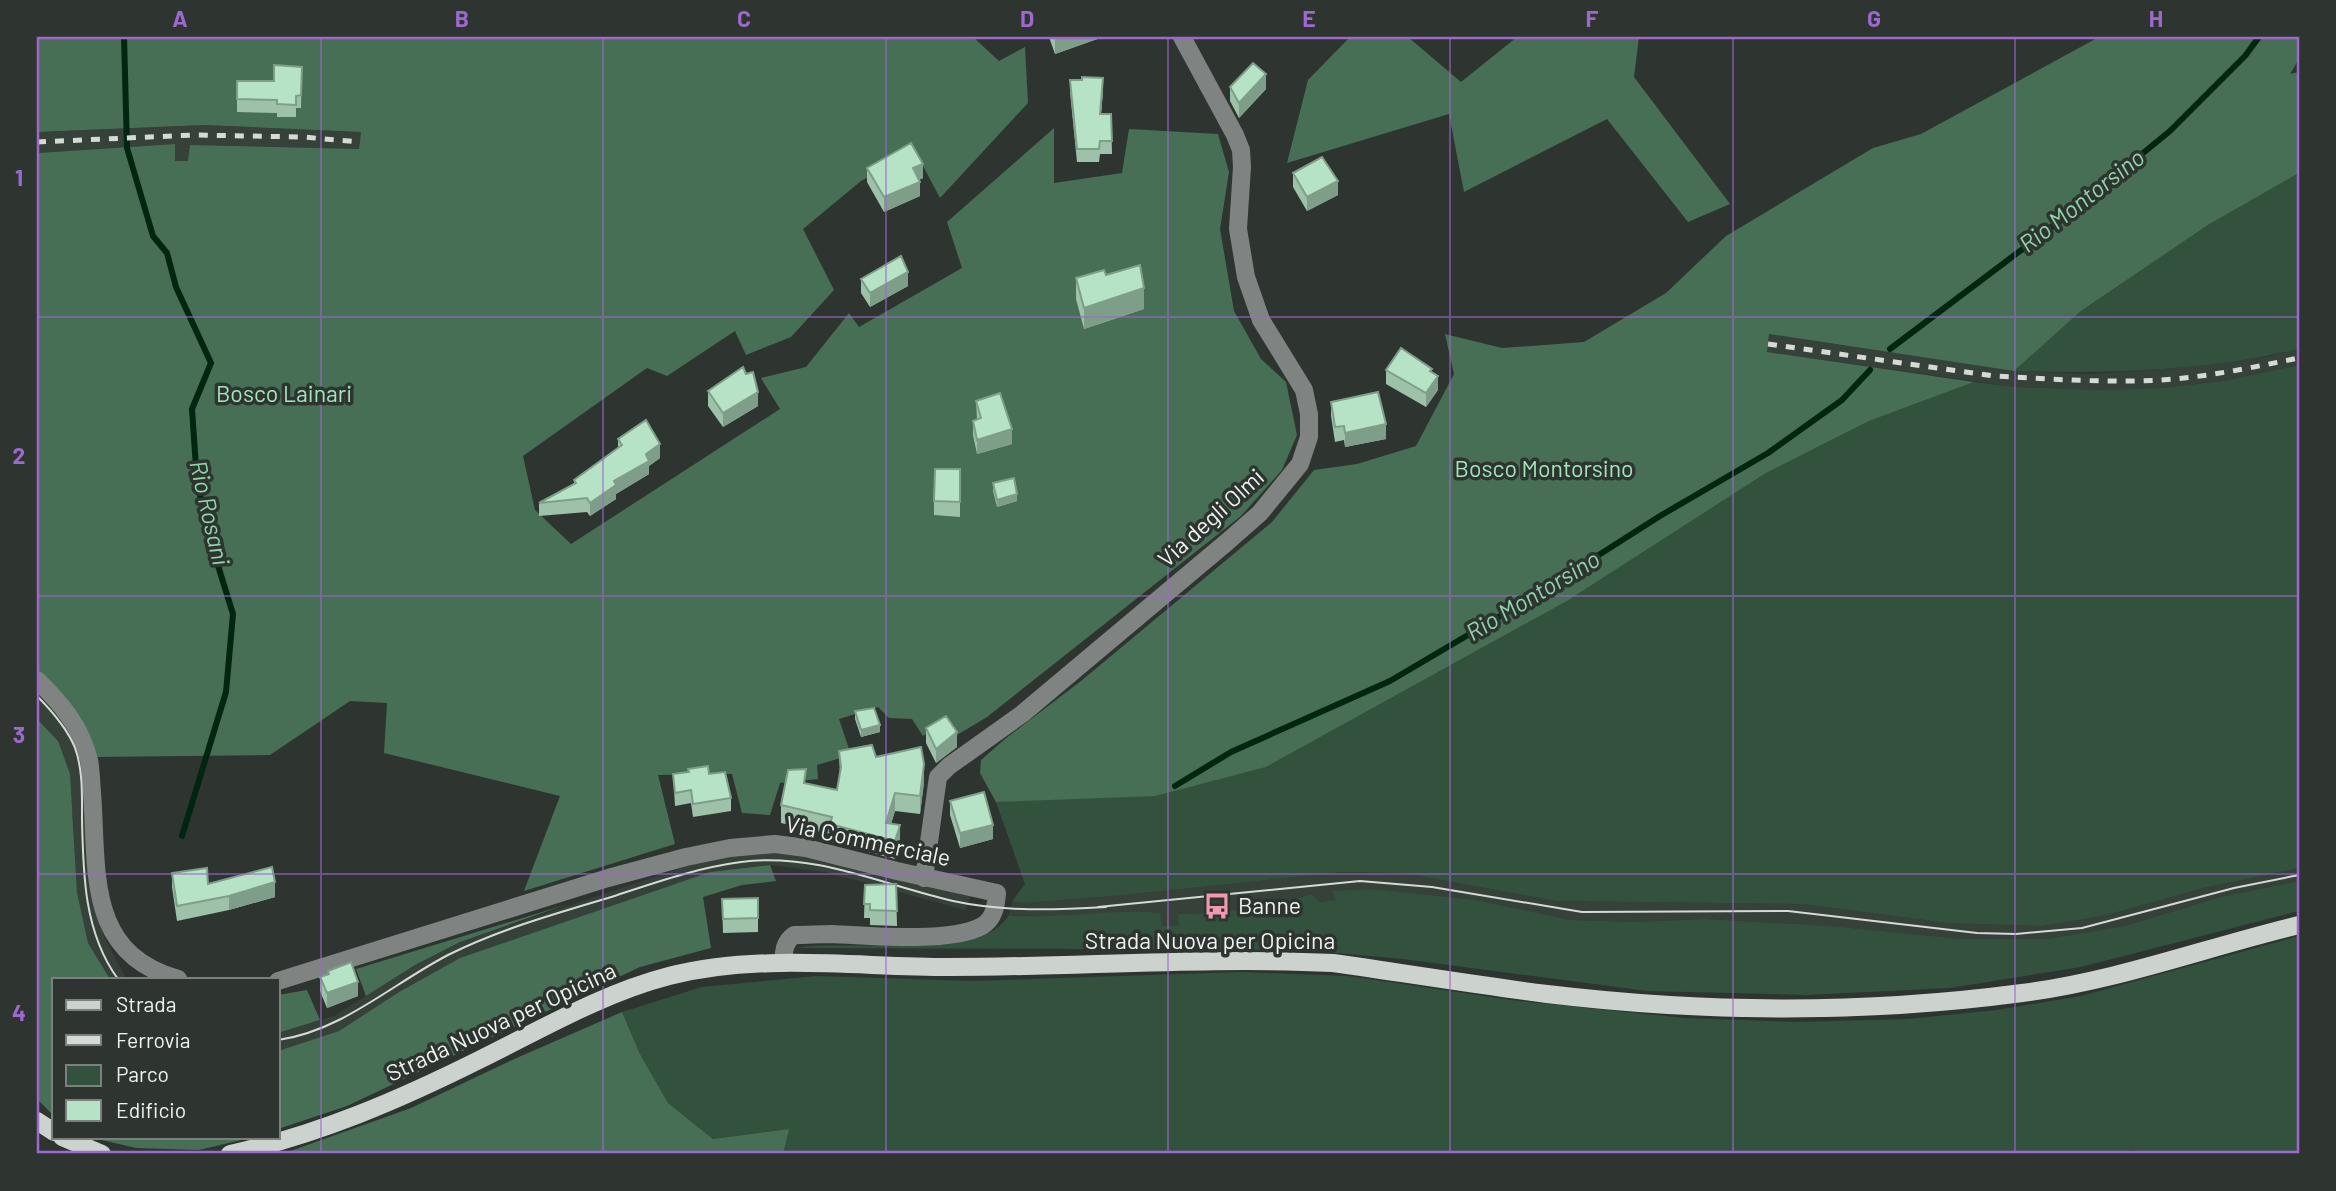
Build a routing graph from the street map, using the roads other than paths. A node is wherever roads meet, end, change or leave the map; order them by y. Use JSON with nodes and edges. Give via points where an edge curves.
{"nodes":[{"id":1,"x":1182,"y":37,"type":"edge"},
{"id":2,"x":37,"y":680,"type":"edge"},
{"id":3,"x":924,"y":878,"type":"junction"},
{"id":4,"x":2299,"y":925,"type":"edge"},
{"id":5,"x":783,"y":963,"type":"junction"},
{"id":6,"x":176,"y":978,"type":"edge"},
{"id":7,"x":280,"y":980,"type":"edge"},
{"id":8,"x":37,"y":1121,"type":"edge"},
{"id":9,"x":52,"y":1131,"type":"edge"},
{"id":10,"x":64,"y":1138,"type":"edge"},
{"id":11,"x":102,"y":1154,"type":"edge"},
{"id":12,"x":230,"y":1154,"type":"edge"}],
"edges":[{"from":1,"to":3,"type":"street","name":"Via degli Olmi","via":[[1241,150],[1241,254],[1261,320],[1304,390],[1308,438],[1300,464],[1260,513],[1041,699],[938,777]]},
{"from":2,"to":6,"type":"street","via":[[70,716],[83,741],[89,762],[95,871],[104,914],[122,947],[140,962]]},
{"from":3,"to":5,"type":"street","name":"Via Commerciale","via":[[997,893],[990,920],[954,933],[794,935],[788,939]]},
{"from":3,"to":7,"type":"street","name":"Via Commerciale","via":[[806,848],[730,848],[608,878]]},
{"from":4,"to":5,"type":"main road","name":"Strada Nuova per Opicina","via":[[2065,986],[1847,1009],[1606,1000],[1311,962],[947,967]]},
{"from":5,"to":12,"type":"main road","name":"Strada Nuova per Opicina","via":[[699,970],[630,988],[375,1108]]},
{"from":8,"to":9,"type":"main road"},
{"from":10,"to":11,"type":"main road"}]}
